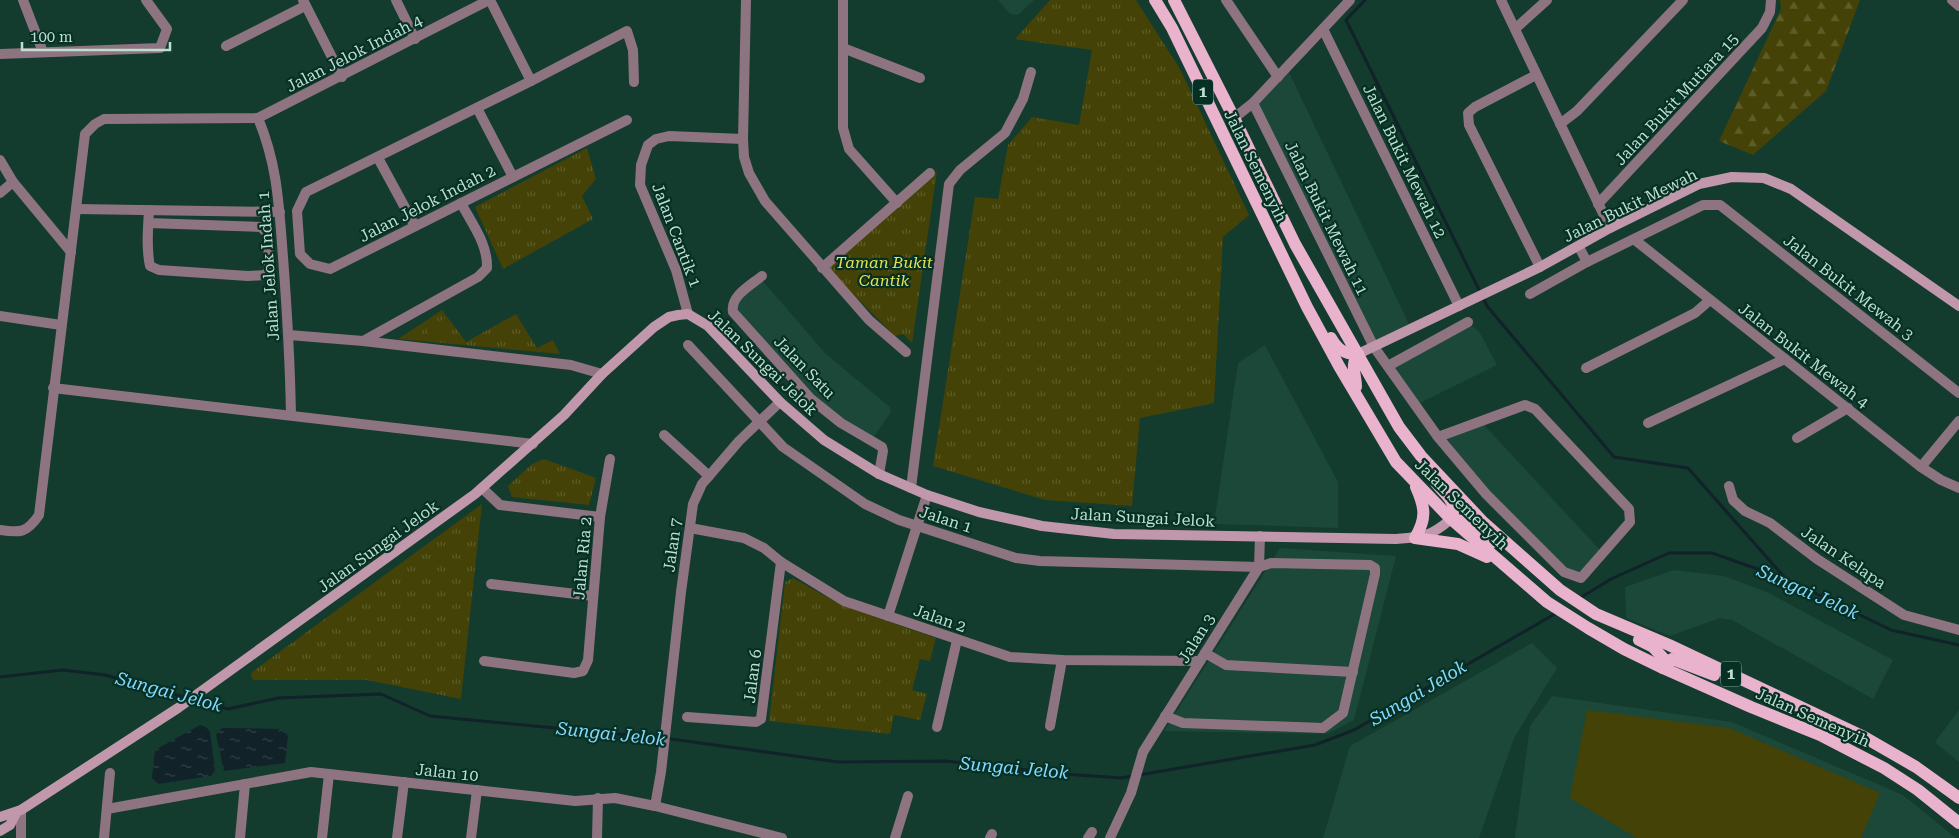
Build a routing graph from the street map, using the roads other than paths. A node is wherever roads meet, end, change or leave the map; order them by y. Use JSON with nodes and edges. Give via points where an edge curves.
{"nodes":[{"id":1,"x":23,"y":0,"type":"edge"},
{"id":2,"x":146,"y":0,"type":"edge"},
{"id":3,"x":396,"y":0,"type":"edge"},
{"id":4,"x":490,"y":0,"type":"edge"},
{"id":5,"x":746,"y":0,"type":"edge"},
{"id":6,"x":843,"y":0,"type":"edge"},
{"id":7,"x":1155,"y":0,"type":"edge"},
{"id":8,"x":1174,"y":0,"type":"edge"},
{"id":9,"x":1226,"y":0,"type":"edge"},
{"id":10,"x":1350,"y":0,"type":"edge"},
{"id":11,"x":1501,"y":0,"type":"edge"},
{"id":12,"x":1547,"y":0,"type":"edge"},
{"id":13,"x":1683,"y":0,"type":"edge"},
{"id":14,"x":1770,"y":0,"type":"edge"},
{"id":15,"x":1952,"y":0,"type":"edge"},
{"id":16,"x":304,"y":3,"type":"edge"},
{"id":17,"x":1959,"y":6,"type":"edge"},
{"id":18,"x":1516,"y":28,"type":"junction"},
{"id":19,"x":1323,"y":29,"type":"junction"},
{"id":20,"x":415,"y":39,"type":"junction"},
{"id":21,"x":226,"y":46,"type":"dead end"},
{"id":22,"x":843,"y":48,"type":"junction"},
{"id":23,"x":43,"y":52,"type":"junction"},
{"id":24,"x":0,"y":54,"type":"edge"},
{"id":25,"x":1031,"y":72,"type":"dead end"},
{"id":26,"x":1536,"y":75,"type":"junction"},
{"id":27,"x":342,"y":77,"type":"junction"},
{"id":28,"x":1278,"y":77,"type":"junction"},
{"id":29,"x":920,"y":78,"type":"dead end"},
{"id":30,"x":531,"y":81,"type":"junction"},
{"id":31,"x":634,"y":82,"type":"dead end"},
{"id":32,"x":1253,"y":104,"type":"junction"},
{"id":33,"x":477,"y":108,"type":"junction"},
{"id":34,"x":258,"y":118,"type":"junction"},
{"id":35,"x":1234,"y":118,"type":"junction"},
{"id":36,"x":627,"y":120,"type":"dead end"},
{"id":37,"x":1560,"y":124,"type":"junction"},
{"id":38,"x":743,"y":139,"type":"junction"},
{"id":39,"x":378,"y":158,"type":"junction"},
{"id":40,"x":0,"y":160,"type":"edge"},
{"id":41,"x":930,"y":173,"type":"dead end"},
{"id":42,"x":513,"y":177,"type":"junction"},
{"id":43,"x":13,"y":182,"type":"junction"},
{"id":44,"x":0,"y":193,"type":"edge"},
{"id":45,"x":462,"y":203,"type":"junction"},
{"id":46,"x":897,"y":203,"type":"junction"},
{"id":47,"x":1598,"y":204,"type":"junction"},
{"id":48,"x":76,"y":209,"type":"junction"},
{"id":49,"x":149,"y":210,"type":"junction"},
{"id":50,"x":280,"y":212,"type":"junction"},
{"id":51,"x":149,"y":223,"type":"junction"},
{"id":52,"x":415,"y":226,"type":"junction"},
{"id":53,"x":1610,"y":228,"type":"junction"},
{"id":54,"x":1635,"y":240,"type":"junction"},
{"id":55,"x":1579,"y":247,"type":"junction"},
{"id":56,"x":71,"y":252,"type":"junction"},
{"id":57,"x":1587,"y":262,"type":"junction"},
{"id":58,"x":1540,"y":267,"type":"junction"},
{"id":59,"x":822,"y":268,"type":"junction"},
{"id":60,"x":762,"y":276,"type":"dead end"},
{"id":61,"x":1530,"y":294,"type":"dead end"},
{"id":62,"x":1710,"y":300,"type":"junction"},
{"id":63,"x":1460,"y":306,"type":"junction"},
{"id":64,"x":1959,"y":306,"type":"edge"},
{"id":65,"x":1308,"y":307,"type":"junction"},
{"id":66,"x":688,"y":314,"type":"junction"},
{"id":67,"x":0,"y":316,"type":"edge"},
{"id":68,"x":1468,"y":322,"type":"dead end"},
{"id":69,"x":60,"y":325,"type":"junction"},
{"id":70,"x":289,"y":335,"type":"junction"},
{"id":71,"x":363,"y":341,"type":"junction"},
{"id":72,"x":688,"y":345,"type":"dead end"},
{"id":73,"x":1374,"y":347,"type":"junction"},
{"id":74,"x":906,"y":352,"type":"dead end"},
{"id":75,"x":1358,"y":354,"type":"junction"},
{"id":76,"x":1785,"y":359,"type":"junction"},
{"id":77,"x":1388,"y":366,"type":"junction"},
{"id":78,"x":1586,"y":368,"type":"dead end"},
{"id":79,"x":602,"y":374,"type":"junction"},
{"id":80,"x":53,"y":388,"type":"junction"},
{"id":81,"x":1959,"y":393,"type":"edge"},
{"id":82,"x":1356,"y":394,"type":"junction"},
{"id":83,"x":780,"y":402,"type":"junction"},
{"id":84,"x":1848,"y":408,"type":"junction"},
{"id":85,"x":291,"y":415,"type":"junction"},
{"id":86,"x":758,"y":421,"type":"junction"},
{"id":87,"x":1959,"y":421,"type":"edge"},
{"id":88,"x":1648,"y":423,"type":"dead end"},
{"id":89,"x":664,"y":435,"type":"dead end"},
{"id":90,"x":1438,"y":437,"type":"junction"},
{"id":91,"x":1797,"y":438,"type":"dead end"},
{"id":92,"x":533,"y":444,"type":"junction"},
{"id":93,"x":1421,"y":456,"type":"junction"},
{"id":94,"x":610,"y":459,"type":"dead end"},
{"id":95,"x":1922,"y":466,"type":"junction"},
{"id":96,"x":879,"y":474,"type":"junction"},
{"id":97,"x":708,"y":476,"type":"junction"},
{"id":98,"x":1411,"y":478,"type":"junction"},
{"id":99,"x":1728,"y":486,"type":"dead end"},
{"id":100,"x":482,"y":488,"type":"junction"},
{"id":101,"x":911,"y":488,"type":"junction"},
{"id":102,"x":1959,"y":488,"type":"edge"},
{"id":103,"x":927,"y":495,"type":"junction"},
{"id":104,"x":600,"y":517,"type":"junction"},
{"id":105,"x":1451,"y":518,"type":"junction"},
{"id":106,"x":917,"y":525,"type":"junction"},
{"id":107,"x":690,"y":528,"type":"junction"},
{"id":108,"x":0,"y":530,"type":"edge"},
{"id":109,"x":1260,"y":536,"type":"junction"},
{"id":110,"x":1415,"y":538,"type":"junction"},
{"id":111,"x":781,"y":562,"type":"junction"},
{"id":112,"x":1500,"y":563,"type":"junction"},
{"id":113,"x":1259,"y":567,"type":"junction"},
{"id":114,"x":1540,"y":574,"type":"junction"},
{"id":115,"x":491,"y":584,"type":"dead end"},
{"id":116,"x":594,"y":596,"type":"junction"},
{"id":117,"x":1599,"y":615,"type":"junction"},
{"id":118,"x":888,"y":616,"type":"junction"},
{"id":119,"x":1959,"y":630,"type":"edge"},
{"id":120,"x":957,"y":640,"type":"junction"},
{"id":121,"x":1202,"y":657,"type":"junction"},
{"id":122,"x":1062,"y":660,"type":"junction"},
{"id":123,"x":484,"y":661,"type":"dead end"},
{"id":124,"x":1663,"y":668,"type":"junction"},
{"id":125,"x":1353,"y":672,"type":"junction"},
{"id":126,"x":1770,"y":692,"type":"junction"},
{"id":127,"x":1165,"y":716,"type":"junction"},
{"id":128,"x":687,"y":717,"type":"dead end"},
{"id":129,"x":1050,"y":726,"type":"dead end"},
{"id":130,"x":937,"y":727,"type":"dead end"},
{"id":131,"x":110,"y":773,"type":"dead end"},
{"id":132,"x":329,"y":774,"type":"junction"},
{"id":133,"x":404,"y":782,"type":"junction"},
{"id":134,"x":245,"y":784,"type":"junction"},
{"id":135,"x":477,"y":790,"type":"junction"},
{"id":136,"x":908,"y":796,"type":"dead end"},
{"id":137,"x":598,"y":798,"type":"junction"},
{"id":138,"x":1959,"y":798,"type":"edge"},
{"id":139,"x":654,"y":806,"type":"junction"},
{"id":140,"x":107,"y":809,"type":"junction"},
{"id":141,"x":19,"y":812,"type":"junction"},
{"id":142,"x":0,"y":817,"type":"edge"},
{"id":143,"x":1959,"y":823,"type":"edge"},
{"id":144,"x":0,"y":831,"type":"edge"},
{"id":145,"x":21,"y":838,"type":"edge"},
{"id":146,"x":104,"y":838,"type":"edge"},
{"id":147,"x":240,"y":838,"type":"edge"},
{"id":148,"x":322,"y":838,"type":"edge"},
{"id":149,"x":397,"y":838,"type":"edge"},
{"id":150,"x":471,"y":838,"type":"edge"},
{"id":151,"x":597,"y":838,"type":"edge"},
{"id":152,"x":782,"y":838,"type":"edge"},
{"id":153,"x":895,"y":838,"type":"edge"},
{"id":154,"x":1110,"y":838,"type":"edge"}],
"edges":[{"from":1,"to":23,"type":"street"},
{"from":2,"to":23,"type":"street","via":[[167,29],[160,48]]},
{"from":3,"to":20,"type":"street"},
{"from":4,"to":20,"type":"street","name":"Jalan Jelok Indah 4"},
{"from":4,"to":30,"type":"street"},
{"from":5,"to":38,"type":"street"},
{"from":6,"to":22,"type":"street"},
{"from":7,"to":65,"type":"main road","name":"Jalan Semenyih","number":"1","via":[[1172,28]]},
{"from":8,"to":35,"type":"main road","name":"Jalan Semenyih","number":"1"},
{"from":9,"to":28,"type":"street"},
{"from":10,"to":19,"type":"street"},
{"from":11,"to":18,"type":"street"},
{"from":12,"to":18,"type":"street"},
{"from":13,"to":37,"type":"street","via":[[1577,111]]},
{"from":14,"to":47,"type":"street","name":"Jalan Bukit Mutiara 15","via":[[1770,12],[1762,28]]},
{"from":15,"to":17,"type":"street"},
{"from":16,"to":21,"type":"street"},
{"from":16,"to":27,"type":"street"},
{"from":18,"to":26,"type":"street"},
{"from":19,"to":28,"type":"street"},
{"from":19,"to":63,"type":"street","name":"Jalan Bukit Mewah 12"},
{"from":20,"to":27,"type":"street","name":"Jalan Jelok Indah 4"},
{"from":22,"to":29,"type":"street"},
{"from":22,"to":46,"type":"street","via":[[843,128],[849,149]]},
{"from":23,"to":24,"type":"street"},
{"from":25,"to":101,"type":"street","via":[[1023,99],[1005,133],[960,170],[949,184]]},
{"from":26,"to":37,"type":"street"},
{"from":26,"to":58,"type":"street","via":[[1468,113],[1469,125]]},
{"from":27,"to":34,"type":"street","name":"Jalan Jelok Indah 4"},
{"from":28,"to":32,"type":"street"},
{"from":30,"to":31,"type":"street","via":[[627,31],[633,50]]},
{"from":30,"to":33,"type":"street"},
{"from":32,"to":35,"type":"street"},
{"from":32,"to":73,"type":"street","name":"Jalan Bukit Mewah 11"},
{"from":33,"to":39,"type":"street"},
{"from":33,"to":42,"type":"street"},
{"from":34,"to":48,"type":"street","via":[[104,120],[95,124],[85,134]]},
{"from":34,"to":50,"type":"street","name":"Jalan Jelok Indah 1","via":[[276,170]]},
{"from":35,"to":75,"type":"main road","name":"Jalan Semenyih","number":"1","via":[[1295,244]]},
{"from":36,"to":42,"type":"street","name":"Jalan Jelok Indah 2"},
{"from":37,"to":47,"type":"street"},
{"from":38,"to":59,"type":"street","via":[[744,157],[765,201]]},
{"from":38,"to":66,"type":"street","name":"Jalan Cantik 1","via":[[663,137],[648,145],[641,165],[640,185],[676,270]]},
{"from":39,"to":52,"type":"street"},
{"from":39,"to":52,"type":"street","name":"Jalan Jelok Indah 2","via":[[306,192],[297,211],[300,254],[310,264],[330,269]]},
{"from":40,"to":43,"type":"street"},
{"from":41,"to":46,"type":"street"},
{"from":42,"to":45,"type":"street","name":"Jalan Jelok Indah 2"},
{"from":43,"to":44,"type":"street"},
{"from":43,"to":56,"type":"street"},
{"from":45,"to":52,"type":"street","name":"Jalan Jelok Indah 2"},
{"from":45,"to":71,"type":"street","via":[[484,245],[488,256],[487,268],[478,277]]},
{"from":46,"to":59,"type":"street"},
{"from":47,"to":53,"type":"street"},
{"from":48,"to":49,"type":"street"},
{"from":48,"to":56,"type":"street"},
{"from":49,"to":50,"type":"street"},
{"from":49,"to":51,"type":"street"},
{"from":50,"to":70,"type":"street","name":"Jalan Jelok Indah 1"},
{"from":51,"to":51,"type":"street","via":[[150,266],[159,270],[248,276],[265,276],[269,270],[268,234],[261,227]]},
{"from":53,"to":55,"type":"street","name":"Jalan Bukit Mewah"},
{"from":53,"to":64,"type":"street","name":"Jalan Bukit Mewah","via":[[1700,184],[1732,177],[1764,178],[1791,189]]},
{"from":54,"to":57,"type":"street"},
{"from":54,"to":62,"type":"street","name":"Jalan Bukit Mewah 4"},
{"from":54,"to":81,"type":"street","name":"Jalan Bukit Mewah 3","via":[[1703,205],[1720,205]]},
{"from":55,"to":57,"type":"street"},
{"from":55,"to":58,"type":"street","name":"Jalan Bukit Mewah"},
{"from":56,"to":69,"type":"street"},
{"from":57,"to":61,"type":"street"},
{"from":58,"to":63,"type":"street","name":"Jalan Bukit Mewah"},
{"from":59,"to":74,"type":"street","via":[[869,320]]},
{"from":60,"to":96,"type":"street","name":"Jalan Satu","via":[[734,299],[733,312],[811,399],[841,423],[882,447]]},
{"from":62,"to":76,"type":"street","name":"Jalan Bukit Mewah 4"},
{"from":62,"to":78,"type":"street","via":[[1695,313]]},
{"from":63,"to":73,"type":"street","name":"Jalan Bukit Mewah"},
{"from":65,"to":75,"type":"main road","via":[[1341,351],[1348,355]]},
{"from":65,"to":82,"type":"main road","name":"Jalan Semenyih","number":"1"},
{"from":66,"to":79,"type":"street","name":"Jalan Sungai Jelok","via":[[669,317],[654,327]]},
{"from":66,"to":83,"type":"street","name":"Jalan Sungai Jelok","via":[[708,326]]},
{"from":67,"to":69,"type":"street"},
{"from":68,"to":77,"type":"street"},
{"from":69,"to":80,"type":"street"},
{"from":70,"to":71,"type":"street"},
{"from":70,"to":85,"type":"street","name":"Jalan Jelok Indah 1"},
{"from":71,"to":79,"type":"street","via":[[571,365]]},
{"from":72,"to":86,"type":"street","name":"Jalan 1"},
{"from":73,"to":75,"type":"street","name":"Jalan Bukit Mewah"},
{"from":73,"to":77,"type":"street","name":"Jalan Bukit Mewah 11"},
{"from":75,"to":82,"type":"main road","via":[[1352,369]]},
{"from":75,"to":93,"type":"main road","name":"Jalan Semenyih","number":"1","via":[[1399,427]]},
{"from":76,"to":84,"type":"street","name":"Jalan Bukit Mewah 4"},
{"from":76,"to":88,"type":"street"},
{"from":77,"to":90,"type":"street","name":"Jalan Bukit Mewah 11"},
{"from":79,"to":92,"type":"street","name":"Jalan Sungai Jelok"},
{"from":80,"to":85,"type":"street"},
{"from":80,"to":108,"type":"street","via":[[39,515],[31,526],[18,532]]},
{"from":82,"to":98,"type":"main road","name":"Jalan Semenyih","number":"1","via":[[1390,454]]},
{"from":83,"to":86,"type":"street","name":"Jalan 7"},
{"from":83,"to":96,"type":"street","name":"Jalan Sungai Jelok","via":[[824,440]]},
{"from":84,"to":91,"type":"street"},
{"from":84,"to":95,"type":"street","name":"Jalan Bukit Mewah 4"},
{"from":85,"to":92,"type":"street"},
{"from":86,"to":97,"type":"street","name":"Jalan 7"},
{"from":86,"to":106,"type":"street","name":"Jalan 1","via":[[783,446],[865,504]]},
{"from":87,"to":95,"type":"street"},
{"from":89,"to":97,"type":"street"},
{"from":90,"to":90,"type":"street","name":"Jalan Bukit Mewah 11","via":[[1525,405],[1535,409],[1629,509],[1630,522],[1581,578],[1564,572],[1486,494]]},
{"from":92,"to":100,"type":"street","name":"Jalan Sungai Jelok"},
{"from":93,"to":105,"type":"main road","via":[[1424,468],[1454,506]]},
{"from":93,"to":114,"type":"main road","name":"Jalan Semenyih","number":"1","via":[[1483,522]]},
{"from":94,"to":104,"type":"street","name":"Jalan Ria 2"},
{"from":95,"to":102,"type":"street","name":"Jalan Bukit Mewah 4","via":[[1940,480]]},
{"from":96,"to":101,"type":"street","name":"Jalan Sungai Jelok"},
{"from":97,"to":107,"type":"street","name":"Jalan 7","via":[[694,504]]},
{"from":98,"to":105,"type":"main road","name":"Jalan Semenyih","number":"1"},
{"from":98,"to":110,"type":"main road","via":[[1422,501],[1424,516]]},
{"from":99,"to":119,"type":"street","name":"Jalan Kelapa","via":[[1733,500],[1745,511],[1770,523],[1817,559],[1904,615]]},
{"from":100,"to":104,"type":"street","via":[[500,505]]},
{"from":100,"to":141,"type":"street","name":"Jalan Sungai Jelok","via":[[178,708]]},
{"from":101,"to":103,"type":"street","name":"Jalan Sungai Jelok"},
{"from":103,"to":106,"type":"street"},
{"from":103,"to":109,"type":"street","name":"Jalan Sungai Jelok","via":[[979,512],[1042,526],[1114,534]]},
{"from":104,"to":116,"type":"street","name":"Jalan Ria 2"},
{"from":105,"to":110,"type":"street","name":"Jalan Sungai Jelok","via":[[1436,531]]},
{"from":105,"to":112,"type":"main road","name":"Jalan Semenyih","number":"1"},
{"from":105,"to":114,"type":"main road","via":[[1470,523],[1524,567]]},
{"from":106,"to":113,"type":"street","name":"Jalan 1","via":[[1016,558],[1040,561]]},
{"from":106,"to":118,"type":"street"},
{"from":107,"to":111,"type":"street","name":"Jalan 2","via":[[744,538]]},
{"from":107,"to":139,"type":"street","name":"Jalan 7","via":[[661,772]]},
{"from":109,"to":110,"type":"street","name":"Jalan Sungai Jelok"},
{"from":109,"to":113,"type":"street","name":"Jalan 3"},
{"from":110,"to":112,"type":"main road","via":[[1458,544]]},
{"from":111,"to":118,"type":"street","name":"Jalan 2","via":[[844,601]]},
{"from":111,"to":128,"type":"street","name":"Jalan 6","via":[[761,719],[756,722]]},
{"from":112,"to":124,"type":"main road","name":"Jalan Semenyih","number":"1","via":[[1547,602],[1624,649]]},
{"from":113,"to":121,"type":"street","name":"Jalan 3"},
{"from":113,"to":125,"type":"street","name":"Jalan 1","via":[[1271,564],[1370,565],[1375,568]]},
{"from":114,"to":117,"type":"main road","name":"Jalan Semenyih","number":"1"},
{"from":115,"to":116,"type":"street"},
{"from":116,"to":123,"type":"street","name":"Jalan Ria 2","via":[[588,660],[583,670],[574,673]]},
{"from":117,"to":124,"type":"main road","via":[[1660,653],[1664,659]]},
{"from":117,"to":126,"type":"main road","name":"Jalan Semenyih","number":"1"},
{"from":118,"to":120,"type":"street","name":"Jalan 2"},
{"from":120,"to":122,"type":"street","name":"Jalan 2","via":[[1010,657]]},
{"from":120,"to":130,"type":"street"},
{"from":121,"to":122,"type":"street","name":"Jalan 2"},
{"from":121,"to":125,"type":"street","via":[[1226,665]]},
{"from":121,"to":127,"type":"street","name":"Jalan 3"},
{"from":122,"to":129,"type":"street"},
{"from":124,"to":126,"type":"main road","via":[[1672,659],[1680,660],[1744,687]]},
{"from":124,"to":143,"type":"main road","name":"Jalan Semenyih","number":"1","via":[[1820,735],[1868,760],[1918,790]]},
{"from":125,"to":127,"type":"street","via":[[1343,714],[1323,728],[1183,723]]},
{"from":126,"to":138,"type":"main road","name":"Jalan Semenyih","number":"1","via":[[1881,747]]},
{"from":127,"to":154,"type":"street","name":"Jalan 3","via":[[1143,752],[1131,793]]},
{"from":131,"to":140,"type":"street"},
{"from":132,"to":133,"type":"street","name":"Jalan 10"},
{"from":132,"to":134,"type":"street","name":"Jalan 10","via":[[311,772]]},
{"from":132,"to":148,"type":"street"},
{"from":133,"to":135,"type":"street","name":"Jalan 10"},
{"from":133,"to":149,"type":"street"},
{"from":134,"to":140,"type":"street","name":"Jalan 10"},
{"from":134,"to":147,"type":"street"},
{"from":135,"to":137,"type":"street","name":"Jalan 10","via":[[575,800]]},
{"from":135,"to":150,"type":"street"},
{"from":136,"to":153,"type":"street"},
{"from":137,"to":139,"type":"street","name":"Jalan 10"},
{"from":137,"to":151,"type":"street"},
{"from":139,"to":152,"type":"street","name":"Jalan 10"},
{"from":140,"to":146,"type":"street"},
{"from":141,"to":142,"type":"street","name":"Jalan Sungai Jelok"},
{"from":141,"to":144,"type":"street","name":"Jalan Sungai Jelok","via":[[10,825]]},
{"from":141,"to":145,"type":"street"}]}
